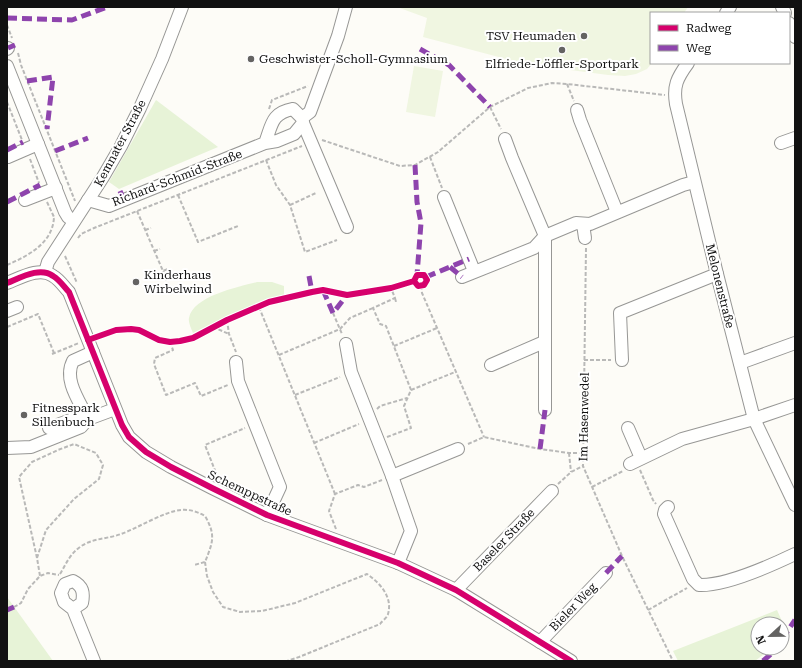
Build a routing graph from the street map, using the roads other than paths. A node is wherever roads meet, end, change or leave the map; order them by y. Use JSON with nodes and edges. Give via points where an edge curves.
{"nodes":[{"id":1,"x":182,"y":7,"type":"edge"},
{"id":2,"x":346,"y":7,"type":"edge"},
{"id":3,"x":790,"y":25,"type":"edge"},
{"id":4,"x":795,"y":37,"type":"edge"},
{"id":5,"x":687,"y":64,"type":"edge"},
{"id":6,"x":7,"y":66,"type":"edge"},
{"id":7,"x":11,"y":87,"type":"edge"},
{"id":8,"x":577,"y":110,"type":"road end"},
{"id":9,"x":303,"y":121,"type":"junction"},
{"id":10,"x":795,"y":138,"type":"edge"},
{"id":11,"x":505,"y":139,"type":"road end"},
{"id":12,"x":265,"y":143,"type":"junction"},
{"id":13,"x":781,"y":143,"type":"dead end"},
{"id":14,"x":38,"y":144,"type":"junction"},
{"id":15,"x":8,"y":157,"type":"dead end"},
{"id":16,"x":694,"y":182,"type":"junction"},
{"id":17,"x":56,"y":188,"type":"junction"},
{"id":18,"x":444,"y":197,"type":"road end"},
{"id":19,"x":25,"y":200,"type":"dead end"},
{"id":20,"x":88,"y":200,"type":"junction"},
{"id":21,"x":618,"y":212,"type":"junction"},
{"id":22,"x":74,"y":221,"type":"junction"},
{"id":23,"x":583,"y":224,"type":"junction"},
{"id":24,"x":347,"y":227,"type":"dead end"},
{"id":25,"x":545,"y":236,"type":"junction"},
{"id":26,"x":585,"y":238,"type":"road end"},
{"id":27,"x":474,"y":271,"type":"junction"},
{"id":28,"x":45,"y":272,"type":"junction"},
{"id":29,"x":717,"y":274,"type":"junction"},
{"id":30,"x":462,"y":277,"type":"dead end"},
{"id":31,"x":7,"y":283,"type":"edge"},
{"id":32,"x":544,"y":342,"type":"junction"},
{"id":33,"x":795,"y":343,"type":"edge"},
{"id":34,"x":346,"y":344,"type":"road end"},
{"id":35,"x":93,"y":352,"type":"junction"},
{"id":36,"x":622,"y":360,"type":"road end"},
{"id":37,"x":236,"y":362,"type":"road end"},
{"id":38,"x":740,"y":363,"type":"junction"},
{"id":39,"x":491,"y":365,"type":"dead end"},
{"id":40,"x":795,"y":405,"type":"edge"},
{"id":41,"x":115,"y":409,"type":"junction"},
{"id":42,"x":545,"y":410,"type":"dead end"},
{"id":43,"x":754,"y":418,"type":"junction"},
{"id":44,"x":88,"y":419,"type":"junction"},
{"id":45,"x":49,"y":428,"type":"dead end"},
{"id":46,"x":628,"y":428,"type":"dead end"},
{"id":47,"x":7,"y":448,"type":"edge"},
{"id":48,"x":458,"y":449,"type":"road end"},
{"id":49,"x":392,"y":476,"type":"junction"},
{"id":50,"x":552,"y":491,"type":"road end"},
{"id":51,"x":795,"y":505,"type":"edge"},
{"id":52,"x":666,"y":510,"type":"road end"},
{"id":53,"x":267,"y":515,"type":"junction"},
{"id":54,"x":795,"y":554,"type":"edge"},
{"id":55,"x":398,"y":563,"type":"junction"},
{"id":56,"x":606,"y":573,"type":"dead end"},
{"id":57,"x":456,"y":590,"type":"junction"},
{"id":58,"x":73,"y":608,"type":"junction"},
{"id":59,"x":540,"y":642,"type":"junction"},
{"id":60,"x":94,"y":661,"type":"edge"},
{"id":61,"x":571,"y":661,"type":"edge"}],
"edges":[{"from":1,"to":20,"type":"street","name":"Kemnater Straße","via":[[140,108]]},
{"from":2,"to":9,"type":"street","name":"Richard-Schmid-Straße","via":[[322,81],[310,112]]},
{"from":3,"to":4,"type":"street"},
{"from":5,"to":16,"type":"street","name":"Melonenstraße","via":[[676,82],[674,94]]},
{"from":6,"to":7,"type":"street"},
{"from":7,"to":14,"type":"street"},
{"from":8,"to":21,"type":"street"},
{"from":9,"to":12,"type":"street","name":"Richard-Schmid-Straße","via":[[294,134]]},
{"from":9,"to":12,"type":"street","via":[[293,110],[282,111],[274,118]]},
{"from":9,"to":24,"type":"street"},
{"from":10,"to":13,"type":"street"},
{"from":11,"to":25,"type":"street"},
{"from":12,"to":20,"type":"street","name":"Richard-Schmid-Straße","via":[[109,206]]},
{"from":14,"to":15,"type":"street"},
{"from":14,"to":17,"type":"street"},
{"from":16,"to":21,"type":"street"},
{"from":16,"to":29,"type":"street","name":"Melonenstraße"},
{"from":17,"to":19,"type":"street"},
{"from":17,"to":22,"type":"street","via":[[65,212]]},
{"from":18,"to":27,"type":"street"},
{"from":20,"to":22,"type":"street","name":"Kemnater Straße"},
{"from":21,"to":23,"type":"street","via":[[590,224]]},
{"from":22,"to":28,"type":"street","name":"Kemnater Straße","via":[[48,262]]},
{"from":23,"to":25,"type":"street","via":[[576,223]]},
{"from":23,"to":26,"type":"street"},
{"from":25,"to":27,"type":"street","via":[[534,248]]},
{"from":25,"to":32,"type":"street"},
{"from":27,"to":30,"type":"street"},
{"from":28,"to":31,"type":"street"},
{"from":28,"to":35,"type":"street","name":"Schemppstraße","via":[[52,275],[69,292]]},
{"from":29,"to":36,"type":"street","via":[[620,313]]},
{"from":29,"to":38,"type":"street","name":"Melonenstraße"},
{"from":32,"to":39,"type":"street"},
{"from":32,"to":42,"type":"street"},
{"from":33,"to":38,"type":"street"},
{"from":34,"to":49,"type":"street","via":[[346,375],[378,440]]},
{"from":35,"to":41,"type":"street","name":"Schemppstraße"},
{"from":35,"to":44,"type":"street","via":[[74,361],[69,373],[70,381]]},
{"from":37,"to":53,"type":"street","via":[[238,381],[280,487]]},
{"from":38,"to":43,"type":"street","name":"Melonenstraße"},
{"from":40,"to":43,"type":"street"},
{"from":41,"to":44,"type":"street"},
{"from":41,"to":53,"type":"street","name":"Schemppstraße","via":[[130,437],[146,452]]},
{"from":43,"to":46,"type":"street","via":[[682,439],[636,461]]},
{"from":43,"to":51,"type":"street","name":"Melonenstraße"},
{"from":44,"to":45,"type":"street","via":[[79,417]]},
{"from":44,"to":47,"type":"street","via":[[81,427],[31,447]]},
{"from":48,"to":49,"type":"street"},
{"from":49,"to":55,"type":"street","via":[[411,530]]},
{"from":50,"to":57,"type":"street","name":"Baseler Straße"},
{"from":52,"to":54,"type":"street","via":[[696,584],[702,585],[745,575]]},
{"from":53,"to":55,"type":"street","name":"Schemppstraße"},
{"from":55,"to":57,"type":"street","name":"Schemppstraße"},
{"from":56,"to":59,"type":"street","name":"Bieler Weg"},
{"from":57,"to":59,"type":"street","name":"Schemppstraße"},
{"from":58,"to":58,"type":"street","via":[[64,602],[60,593],[62,580],[79,584],[84,594],[82,603]]},
{"from":58,"to":60,"type":"street"},
{"from":59,"to":61,"type":"street","name":"Schemppstraße"}]}
